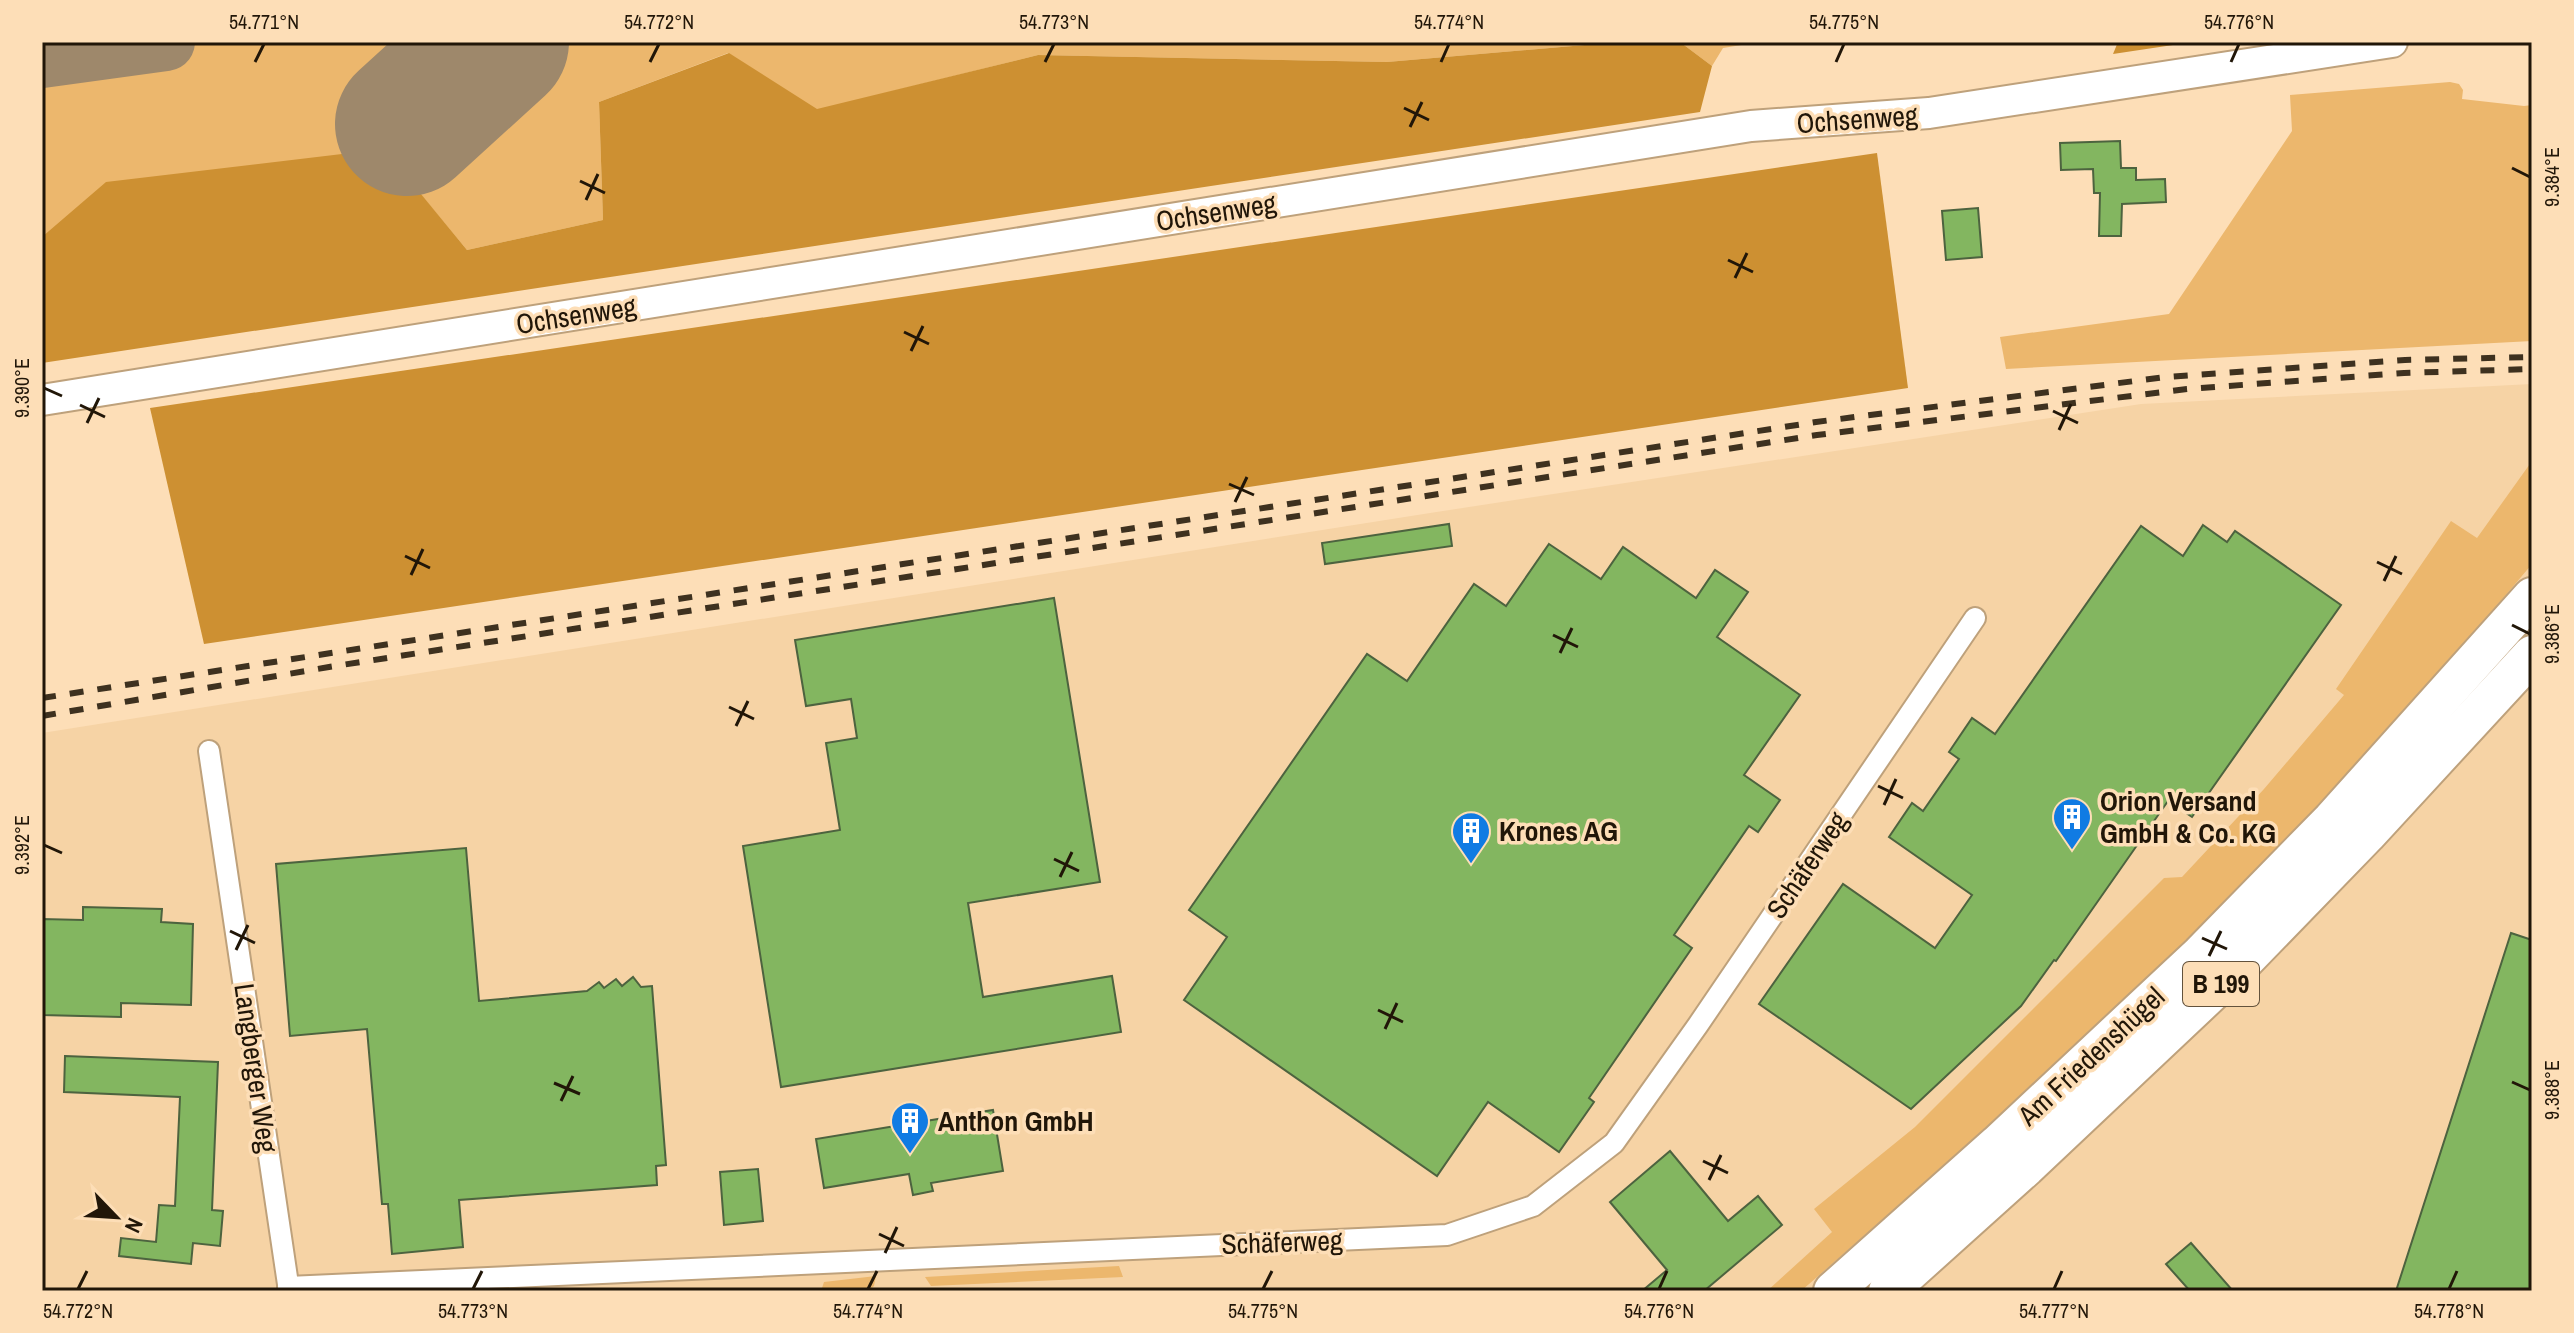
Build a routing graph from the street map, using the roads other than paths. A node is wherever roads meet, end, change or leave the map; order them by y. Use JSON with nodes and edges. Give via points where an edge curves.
{"nodes":[{"id":1,"x":2392,"y":42,"type":"edge"},
{"id":2,"x":42,"y":400,"type":"edge"},
{"id":3,"x":2532,"y":597,"type":"edge"},
{"id":4,"x":1975,"y":618,"type":"dead end"},
{"id":5,"x":2532,"y":655,"type":"edge"},
{"id":6,"x":209,"y":751,"type":"dead end"},
{"id":7,"x":288,"y":1289,"type":"edge"},
{"id":8,"x":1833,"y":1291,"type":"edge"},
{"id":9,"x":1888,"y":1291,"type":"edge"}],
"edges":[{"from":1,"to":2,"type":"main road","name":"Ochsenweg","via":[[1929,113],[1751,126]]},
{"from":3,"to":8,"type":"highway","name":"Am Friedenshügel","number":"B 199","via":[[2332,820],[2201,954]]},
{"from":4,"to":7,"type":"street","name":"Schäferweg","via":[[1614,1143],[1533,1206],[1447,1235],[692,1266]]},
{"from":5,"to":9,"type":"highway","name":"Am Friedenshügel","number":"B 199","via":[[2236,969]]},
{"from":6,"to":7,"type":"street","name":"Langberger Weg"}]}
